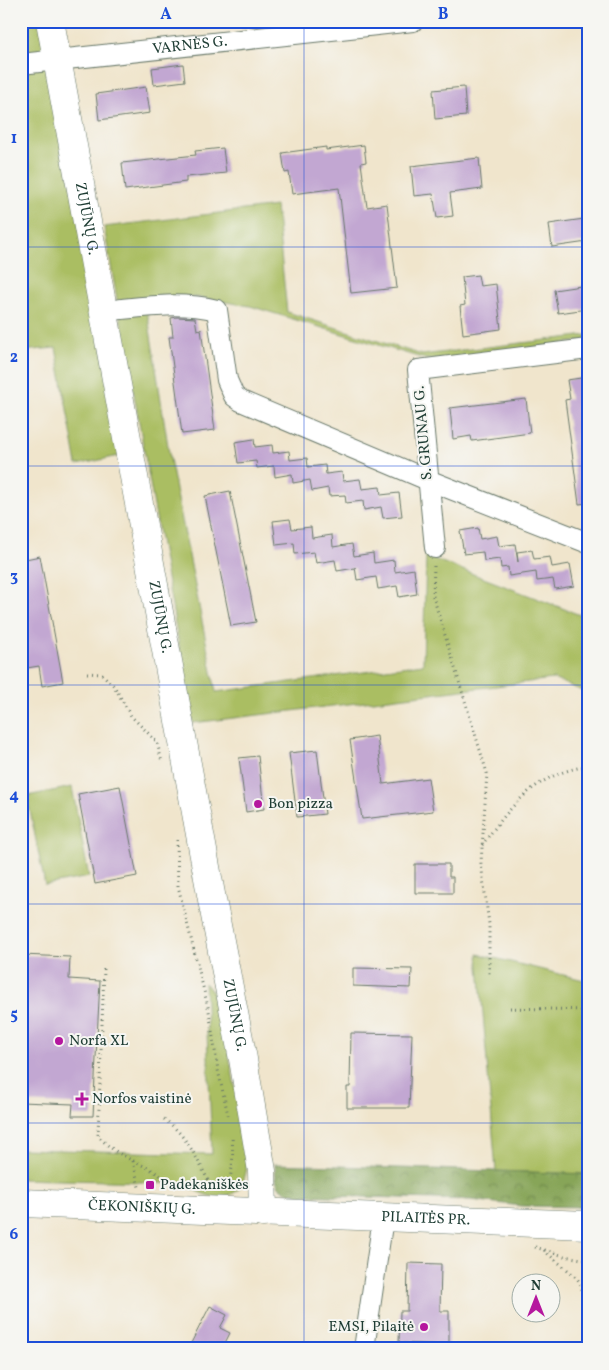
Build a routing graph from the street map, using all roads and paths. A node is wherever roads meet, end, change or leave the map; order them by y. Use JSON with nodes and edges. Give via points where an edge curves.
{"nodes":[{"id":1,"x":50,"y":21,"type":"edge"},
{"id":2,"x":413,"y":21,"type":"edge"},
{"id":3,"x":57,"y":61,"type":"junction"},
{"id":4,"x":21,"y":64,"type":"edge"},
{"id":5,"x":103,"y":311,"type":"junction"},
{"id":6,"x":588,"y":349,"type":"edge"},
{"id":7,"x":428,"y":480,"type":"junction"},
{"id":8,"x":588,"y":543,"type":"edge"},
{"id":9,"x":435,"y":548,"type":"joint"},
{"id":10,"x":86,"y":673,"type":"dead end"},
{"id":11,"x":163,"y":765,"type":"dead end"},
{"id":12,"x":588,"y":766,"type":"edge"},
{"id":13,"x":177,"y":840,"type":"dead end"},
{"id":14,"x":482,"y":845,"type":"junction"},
{"id":15,"x":104,"y":969,"type":"dead end"},
{"id":16,"x":489,"y":976,"type":"dead end"},
{"id":17,"x":510,"y":1008,"type":"dead end"},
{"id":18,"x":588,"y":1010,"type":"edge"},
{"id":19,"x":228,"y":1116,"type":"dead end"},
{"id":20,"x":164,"y":1119,"type":"dead end"},
{"id":21,"x":232,"y":1136,"type":"dead end"},
{"id":22,"x":132,"y":1161,"type":"junction"},
{"id":23,"x":176,"y":1188,"type":"dead end"},
{"id":24,"x":139,"y":1189,"type":"dead end"},
{"id":25,"x":214,"y":1193,"type":"dead end"},
{"id":26,"x":224,"y":1193,"type":"dead end"},
{"id":27,"x":21,"y":1203,"type":"edge"},
{"id":28,"x":263,"y":1213,"type":"junction"},
{"id":29,"x":383,"y":1218,"type":"junction"},
{"id":30,"x":588,"y":1226,"type":"edge"},
{"id":31,"x":543,"y":1249,"type":"dead end"},
{"id":32,"x":586,"y":1308,"type":"dead end"},
{"id":33,"x":364,"y":1349,"type":"edge"}],
"edges":[{"from":1,"to":3,"type":"main road","name":"ZUJŪNŲ G."},
{"from":2,"to":3,"type":"street","name":"VARNĖS G."},
{"from":3,"to":4,"type":"street","name":"VARNĖS G."},
{"from":3,"to":5,"type":"main road","name":"ZUJŪNŲ G."},
{"from":5,"to":7,"type":"street","via":[[164,305],[217,310],[227,380],[234,396]]},
{"from":5,"to":28,"type":"main road","name":"ZUJŪNŲ G.","via":[[245,1068],[262,1171]]},
{"from":6,"to":7,"type":"street","name":"S. GRUNAU G.","via":[[418,370]]},
{"from":7,"to":8,"type":"street"},
{"from":7,"to":9,"type":"street","name":"S. GRUNAU G."},
{"from":9,"to":14,"type":"path","via":[[433,596],[487,773]]},
{"from":10,"to":11,"type":"path","via":[[102,674],[114,686],[131,716],[157,742]]},
{"from":12,"to":14,"type":"path","via":[[569,769],[529,791],[508,809]]},
{"from":13,"to":19,"type":"path","via":[[180,894],[209,1011]]},
{"from":14,"to":16,"type":"path","via":[[481,863],[489,924]]},
{"from":15,"to":22,"type":"path","via":[[98,1135],[103,1142]]},
{"from":17,"to":18,"type":"path"},
{"from":20,"to":25,"type":"path","via":[[188,1143]]},
{"from":21,"to":26,"type":"path","via":[[232,1176]]},
{"from":22,"to":23,"type":"path","via":[[150,1169]]},
{"from":22,"to":24,"type":"path"},
{"from":27,"to":28,"type":"main road","name":"ČEKONIŠKIŲ G."},
{"from":28,"to":29,"type":"main road","name":"PILAITĖS PR."},
{"from":29,"to":30,"type":"main road","name":"PILAITĖS PR."},
{"from":29,"to":33,"type":"street"},
{"from":31,"to":32,"type":"path","via":[[577,1277]]}]}
